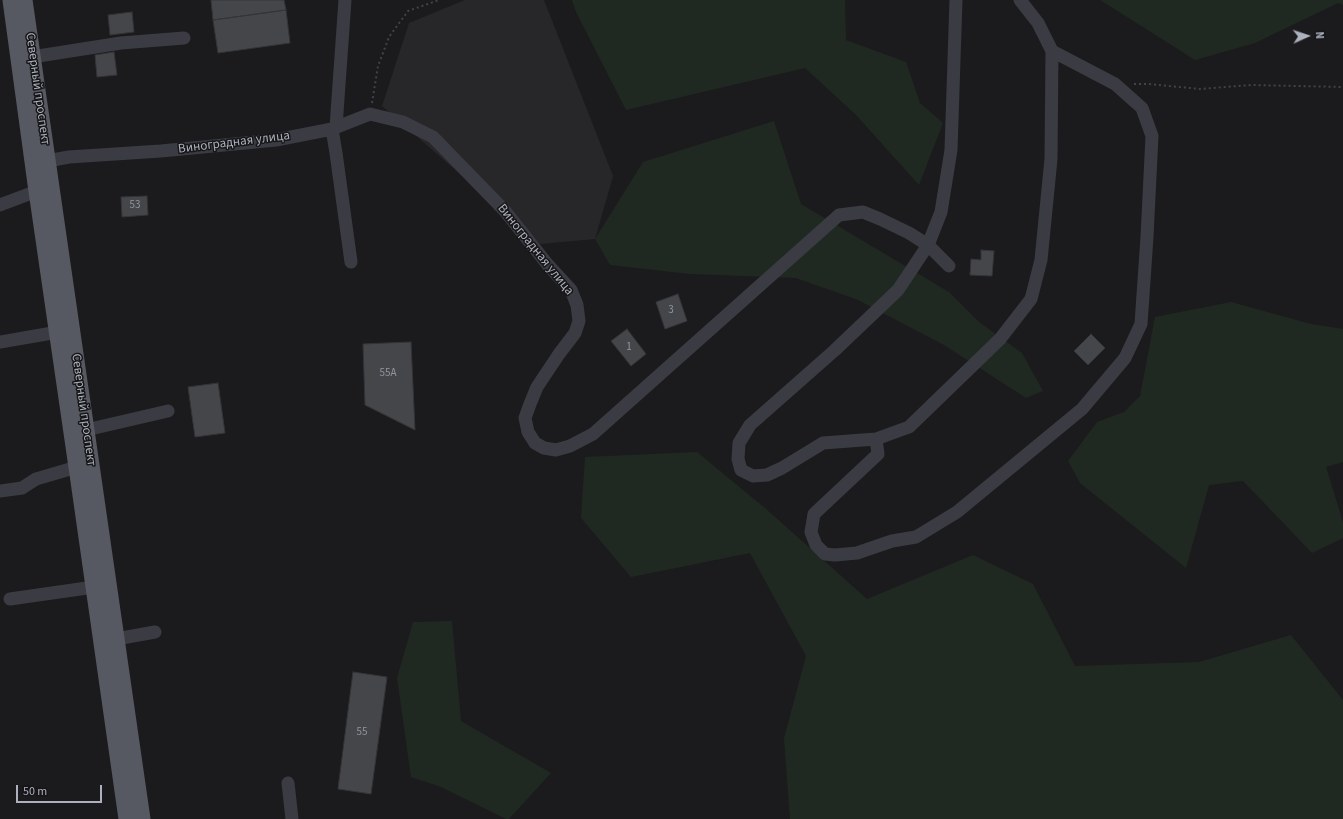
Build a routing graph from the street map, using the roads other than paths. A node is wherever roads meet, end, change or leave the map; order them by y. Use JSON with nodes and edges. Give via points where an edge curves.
{"nodes":[{"id":1,"x":11,"y":0,"type":"edge"},
{"id":2,"x":24,"y":0,"type":"edge"},
{"id":3,"x":345,"y":0,"type":"edge"},
{"id":4,"x":956,"y":0,"type":"edge"},
{"id":5,"x":1020,"y":0,"type":"edge"},
{"id":6,"x":184,"y":38,"type":"dead end"},
{"id":7,"x":1052,"y":51,"type":"junction"},
{"id":8,"x":32,"y":57,"type":"junction"},
{"id":9,"x":334,"y":128,"type":"junction"},
{"id":10,"x":47,"y":161,"type":"junction"},
{"id":11,"x":36,"y":191,"type":"junction"},
{"id":12,"x":0,"y":205,"type":"edge"},
{"id":13,"x":928,"y":245,"type":"junction"},
{"id":14,"x":351,"y":262,"type":"dead end"},
{"id":15,"x":950,"y":266,"type":"dead end"},
{"id":16,"x":58,"y":332,"type":"junction"},
{"id":17,"x":0,"y":342,"type":"edge"},
{"id":18,"x":168,"y":411,"type":"dead end"},
{"id":19,"x":86,"y":430,"type":"junction"},
{"id":20,"x":876,"y":439,"type":"junction"},
{"id":21,"x":78,"y":467,"type":"junction"},
{"id":22,"x":0,"y":491,"type":"edge"},
{"id":23,"x":94,"y":587,"type":"junction"},
{"id":24,"x":10,"y":599,"type":"dead end"},
{"id":25,"x":155,"y":632,"type":"dead end"},
{"id":26,"x":116,"y":639,"type":"junction"},
{"id":27,"x":288,"y":784,"type":"dead end"},
{"id":28,"x":127,"y":819,"type":"edge"},
{"id":29,"x":142,"y":819,"type":"edge"},
{"id":30,"x":292,"y":819,"type":"edge"}],
"edges":[{"from":1,"to":11,"type":"main road","name":"Северный проспект"},
{"from":2,"to":8,"type":"main road","name":"Северный проспект"},
{"from":3,"to":9,"type":"lane"},
{"from":4,"to":13,"type":"lane","via":[[951,150],[941,212]]},
{"from":5,"to":7,"type":"lane","via":[[1038,23]]},
{"from":6,"to":8,"type":"lane","via":[[122,42]]},
{"from":7,"to":20,"type":"lane","via":[[1051,159],[1041,260],[1031,299],[1000,340],[909,427]]},
{"from":7,"to":20,"type":"lane","via":[[1115,84],[1142,108],[1152,136],[1140,324],[1125,358],[1082,409],[957,512],[916,537],[892,541],[857,553],[825,554],[816,545],[811,532],[814,514],[878,454]]},
{"from":8,"to":10,"type":"main road","name":"Северный проспект"},
{"from":9,"to":10,"type":"lane","name":"Виноградная улица","via":[[276,140]]},
{"from":9,"to":13,"type":"lane","name":"Виноградная улица","via":[[370,114],[403,122],[433,137],[505,212],[571,290],[577,305],[579,321],[576,334],[537,387],[525,418],[528,432],[535,444],[544,448],[556,450],[593,434],[839,215],[863,212],[880,218]]},
{"from":9,"to":14,"type":"lane"},
{"from":10,"to":19,"type":"main road","name":"Северный проспект"},
{"from":11,"to":12,"type":"lane"},
{"from":11,"to":16,"type":"main road","name":"Северный проспект"},
{"from":13,"to":15,"type":"lane","name":"Виноградная улица"},
{"from":13,"to":20,"type":"lane","via":[[898,290],[750,425],[739,443],[738,459],[741,470],[753,476],[767,475],[823,443]]},
{"from":16,"to":17,"type":"lane"},
{"from":16,"to":21,"type":"main road","name":"Северный проспект"},
{"from":18,"to":19,"type":"lane"},
{"from":19,"to":26,"type":"main road","name":"Северный проспект"},
{"from":21,"to":22,"type":"lane","via":[[36,479],[22,488]]},
{"from":21,"to":23,"type":"main road","name":"Северный проспект"},
{"from":23,"to":24,"type":"lane"},
{"from":23,"to":28,"type":"main road","name":"Северный проспект"},
{"from":25,"to":26,"type":"lane"},
{"from":26,"to":29,"type":"main road","name":"Северный проспект"},
{"from":27,"to":30,"type":"lane"}]}
